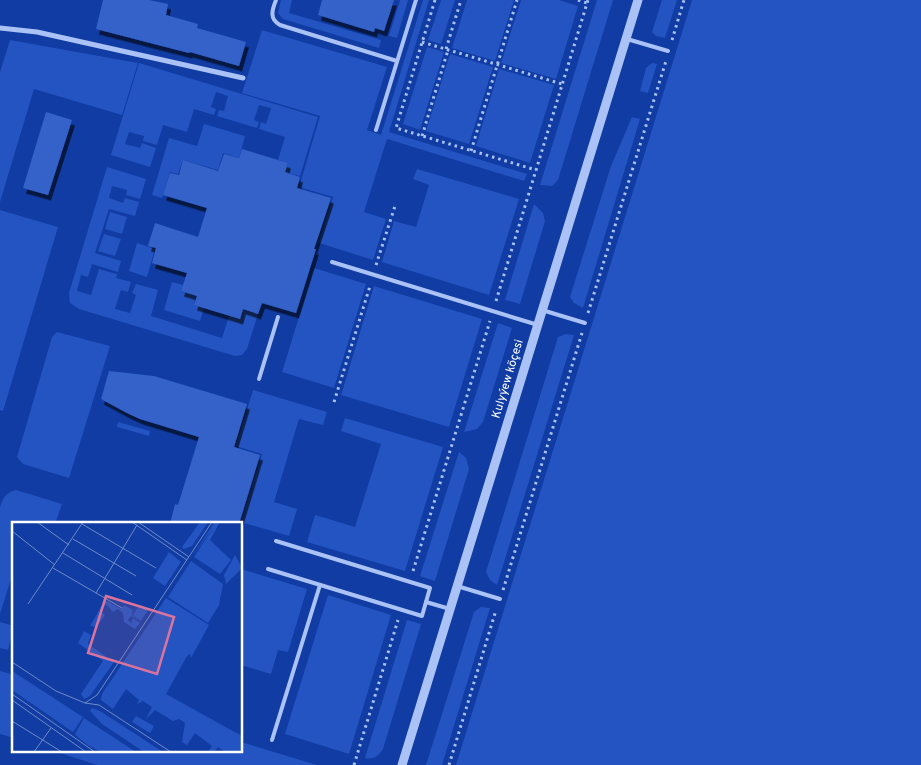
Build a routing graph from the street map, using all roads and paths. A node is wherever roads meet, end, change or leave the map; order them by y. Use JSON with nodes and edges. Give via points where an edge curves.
{"nodes":[{"id":1,"x":276,"y":0,"type":"edge"},
{"id":2,"x":416,"y":0,"type":"edge"},
{"id":3,"x":435,"y":0,"type":"edge"},
{"id":4,"x":461,"y":0,"type":"edge"},
{"id":5,"x":517,"y":0,"type":"edge"},
{"id":6,"x":578,"y":0,"type":"edge"},
{"id":7,"x":638,"y":0,"type":"edge"},
{"id":8,"x":684,"y":0,"type":"edge"},
{"id":9,"x":588,"y":1,"type":"edge"},
{"id":10,"x":0,"y":28,"type":"edge"},
{"id":11,"x":626,"y":39,"type":"junction"},
{"id":12,"x":422,"y":42,"type":"junction"},
{"id":13,"x":447,"y":50,"type":"junction"},
{"id":14,"x":668,"y":51,"type":"junction"},
{"id":15,"x":397,"y":61,"type":"junction"},
{"id":16,"x":497,"y":65,"type":"junction"},
{"id":17,"x":243,"y":78,"type":"dead end"},
{"id":18,"x":562,"y":84,"type":"junction"},
{"id":19,"x":376,"y":130,"type":"dead end"},
{"id":20,"x":422,"y":136,"type":"junction"},
{"id":21,"x":471,"y":150,"type":"junction"},
{"id":22,"x":536,"y":170,"type":"junction"},
{"id":23,"x":395,"y":206,"type":"dead end"},
{"id":24,"x":378,"y":261,"type":"dead end"},
{"id":25,"x":332,"y":262,"type":"dead end"},
{"id":26,"x":370,"y":285,"type":"dead end"},
{"id":27,"x":497,"y":297,"type":"dead end"},
{"id":28,"x":542,"y":310,"type":"junction"},
{"id":29,"x":278,"y":318,"type":"dead end"},
{"id":30,"x":490,"y":321,"type":"dead end"},
{"id":31,"x":585,"y":323,"type":"junction"},
{"id":32,"x":538,"y":325,"type":"junction"},
{"id":33,"x":259,"y":379,"type":"dead end"},
{"id":34,"x":334,"y":402,"type":"dead end"},
{"id":35,"x":276,"y":541,"type":"dead end"},
{"id":36,"x":268,"y":569,"type":"dead end"},
{"id":37,"x":410,"y":582,"type":"junction"},
{"id":38,"x":320,"y":585,"type":"junction"},
{"id":39,"x":457,"y":586,"type":"junction"},
{"id":40,"x":500,"y":599,"type":"junction"},
{"id":41,"x":426,"y":602,"type":"junction"},
{"id":42,"x":450,"y":609,"type":"junction"},
{"id":43,"x":402,"y":610,"type":"junction"},
{"id":44,"x":272,"y":740,"type":"dead end"},
{"id":45,"x":354,"y":765,"type":"edge"},
{"id":46,"x":402,"y":765,"type":"edge"},
{"id":47,"x":449,"y":765,"type":"edge"}],
"edges":[{"from":1,"to":15,"type":"lane","via":[[272,14],[276,23]]},
{"from":2,"to":15,"type":"lane"},
{"from":3,"to":12,"type":"path"},
{"from":4,"to":13,"type":"path"},
{"from":5,"to":16,"type":"path"},
{"from":6,"to":9,"type":"path"},
{"from":7,"to":11,"type":"street","name":"Kulyýew köçesi"},
{"from":8,"to":14,"type":"path"},
{"from":9,"to":18,"type":"path"},
{"from":10,"to":17,"type":"street","via":[[37,32]]},
{"from":11,"to":14,"type":"lane"},
{"from":11,"to":28,"type":"street","name":"Kulyýew köçesi"},
{"from":12,"to":13,"type":"path"},
{"from":12,"to":20,"type":"path","via":[[396,128]]},
{"from":13,"to":16,"type":"path"},
{"from":13,"to":20,"type":"path"},
{"from":14,"to":31,"type":"path"},
{"from":15,"to":19,"type":"lane"},
{"from":16,"to":18,"type":"path"},
{"from":16,"to":21,"type":"path"},
{"from":18,"to":22,"type":"path"},
{"from":20,"to":21,"type":"path"},
{"from":21,"to":22,"type":"path"},
{"from":22,"to":27,"type":"path"},
{"from":23,"to":24,"type":"path"},
{"from":25,"to":32,"type":"lane"},
{"from":26,"to":34,"type":"path"},
{"from":28,"to":31,"type":"lane"},
{"from":28,"to":32,"type":"street","name":"Kulyýew köçesi"},
{"from":29,"to":33,"type":"lane"},
{"from":30,"to":37,"type":"path"},
{"from":31,"to":40,"type":"path"},
{"from":32,"to":39,"type":"street","name":"Kulyýew köçesi"},
{"from":35,"to":37,"type":"lane"},
{"from":36,"to":38,"type":"lane"},
{"from":37,"to":41,"type":"lane","via":[[430,588]]},
{"from":38,"to":43,"type":"lane"},
{"from":38,"to":44,"type":"lane"},
{"from":39,"to":40,"type":"lane"},
{"from":39,"to":42,"type":"street","name":"Kulyýew köçesi"},
{"from":40,"to":47,"type":"path"},
{"from":41,"to":42,"type":"lane"},
{"from":41,"to":43,"type":"lane","via":[[422,616]]},
{"from":42,"to":46,"type":"street","name":"Kulyýew köçesi"},
{"from":43,"to":45,"type":"path"}]}
